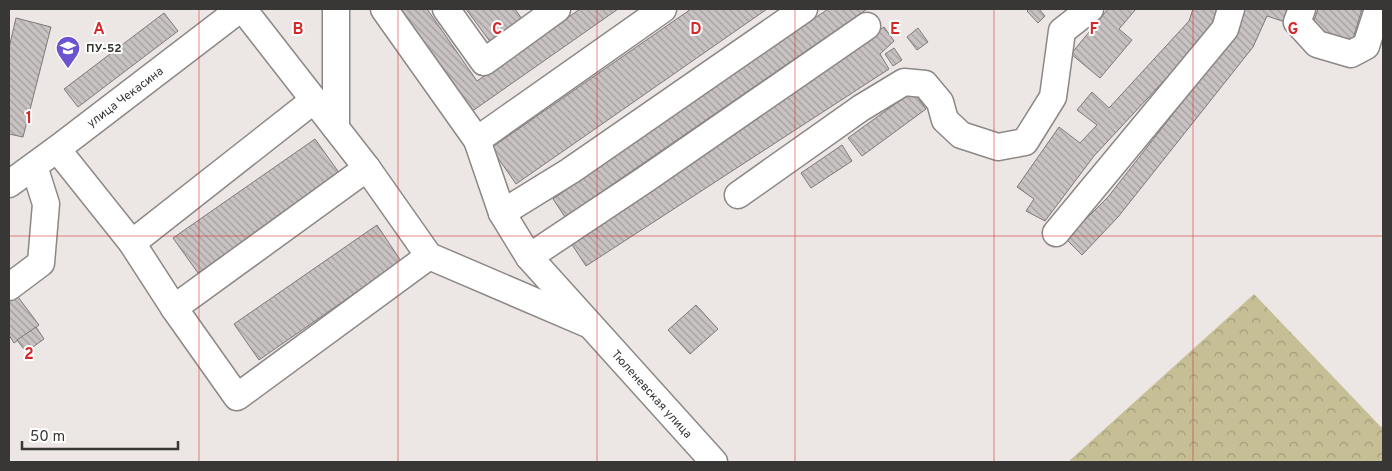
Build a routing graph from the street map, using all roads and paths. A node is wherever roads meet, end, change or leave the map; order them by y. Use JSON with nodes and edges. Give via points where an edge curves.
{"nodes":[{"id":1,"x":242,"y":9,"type":"edge"},
{"id":2,"x":336,"y":9,"type":"edge"},
{"id":3,"x":384,"y":9,"type":"edge"},
{"id":4,"x":446,"y":9,"type":"edge"},
{"id":5,"x":663,"y":9,"type":"edge"},
{"id":6,"x":804,"y":9,"type":"edge"},
{"id":7,"x":1090,"y":9,"type":"edge"},
{"id":8,"x":1231,"y":9,"type":"edge"},
{"id":9,"x":1302,"y":9,"type":"edge"},
{"id":10,"x":1378,"y":9,"type":"edge"},
{"id":11,"x":544,"y":12,"type":"edge"},
{"id":12,"x":213,"y":17,"type":"edge"},
{"id":13,"x":867,"y":26,"type":"dead end"},
{"id":14,"x":314,"y":100,"type":"junction"},
{"id":15,"x":336,"y":128,"type":"junction"},
{"id":16,"x":477,"y":140,"type":"junction"},
{"id":17,"x":57,"y":150,"type":"junction"},
{"id":18,"x":34,"y":166,"type":"junction"},
{"id":19,"x":368,"y":168,"type":"junction"},
{"id":20,"x":9,"y":184,"type":"edge"},
{"id":21,"x":738,"y":194,"type":"dead end"},
{"id":22,"x":502,"y":213,"type":"junction"},
{"id":23,"x":1056,"y":233,"type":"dead end"},
{"id":24,"x":132,"y":243,"type":"junction"},
{"id":25,"x":429,"y":256,"type":"junction"},
{"id":26,"x":529,"y":257,"type":"junction"},
{"id":27,"x":9,"y":287,"type":"edge"},
{"id":28,"x":174,"y":308,"type":"junction"},
{"id":29,"x":590,"y":325,"type":"junction"},
{"id":30,"x":714,"y":462,"type":"edge"}],
"edges":[{"from":1,"to":12,"type":"street","name":"улица Чекасина"},
{"from":1,"to":14,"type":"street"},
{"from":2,"to":15,"type":"street"},
{"from":3,"to":16,"type":"street","name":"Тюленевская улица"},
{"from":4,"to":11,"type":"street","via":[[484,62]]},
{"from":5,"to":16,"type":"street"},
{"from":6,"to":22,"type":"street","via":[[570,171]]},
{"from":7,"to":21,"type":"street","via":[[1062,31],[1054,97],[1025,142],[998,147],[961,135],[945,120],[940,102],[925,84],[904,82]]},
{"from":8,"to":23,"type":"street","via":[[1225,29]]},
{"from":9,"to":10,"type":"street","via":[[1298,22],[1317,44],[1352,54],[1366,46]]},
{"from":12,"to":17,"type":"street","name":"улица Чекасина"},
{"from":13,"to":26,"type":"street"},
{"from":14,"to":15,"type":"street"},
{"from":14,"to":24,"type":"street"},
{"from":15,"to":19,"type":"street"},
{"from":16,"to":22,"type":"street","name":"Тюленевская улица"},
{"from":17,"to":18,"type":"street","name":"улица Чекасина"},
{"from":17,"to":24,"type":"street"},
{"from":18,"to":20,"type":"street","name":"улица Чекасина"},
{"from":18,"to":27,"type":"street","via":[[46,204],[41,262]]},
{"from":19,"to":25,"type":"street"},
{"from":19,"to":28,"type":"street"},
{"from":22,"to":26,"type":"street","name":"Тюленевская улица"},
{"from":24,"to":28,"type":"street"},
{"from":25,"to":28,"type":"street","via":[[237,397]]},
{"from":25,"to":29,"type":"street"},
{"from":26,"to":29,"type":"street","name":"Тюленевская улица"},
{"from":29,"to":30,"type":"street","name":"Тюленевская улица"}]}
